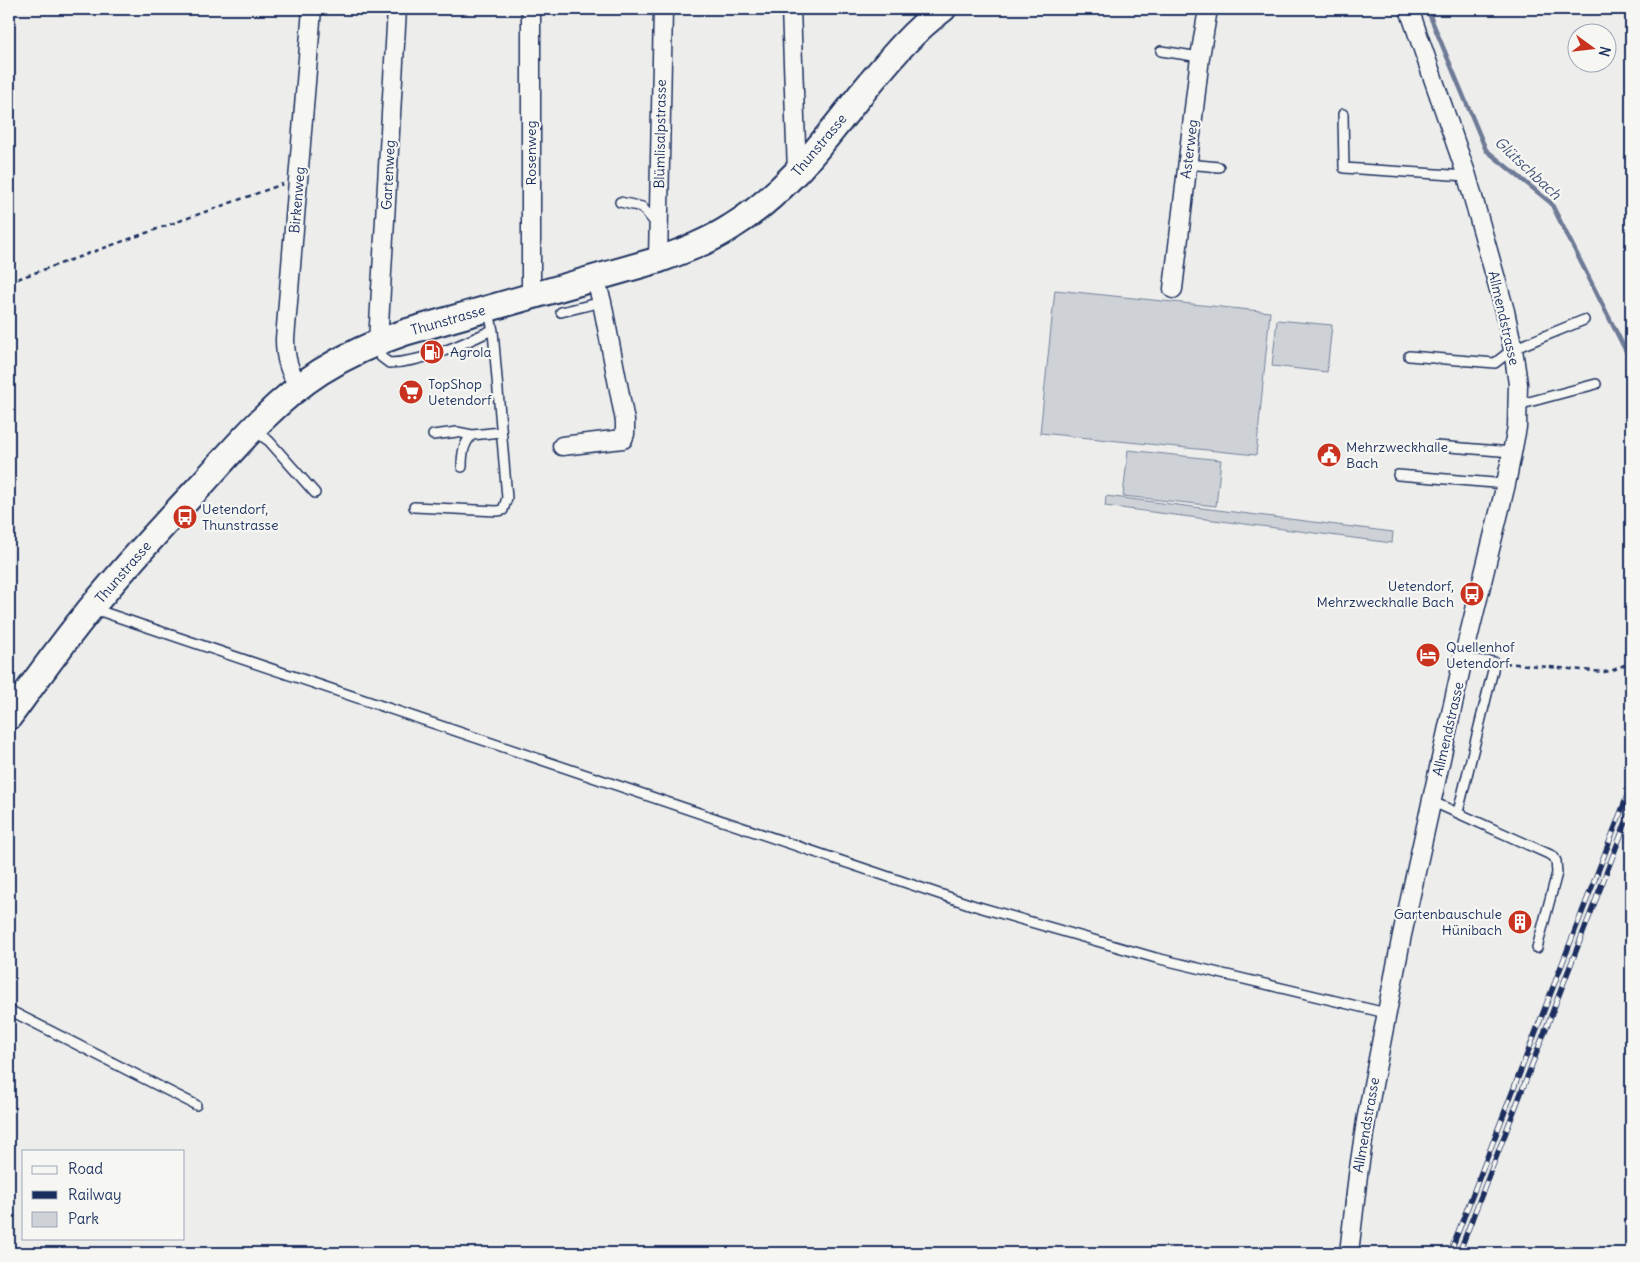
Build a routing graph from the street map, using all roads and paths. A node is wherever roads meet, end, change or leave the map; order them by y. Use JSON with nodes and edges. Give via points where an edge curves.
{"nodes":[{"id":1,"x":312,"y":9,"type":"edge"},
{"id":2,"x":397,"y":9,"type":"edge"},
{"id":3,"x":663,"y":9,"type":"edge"},
{"id":4,"x":791,"y":9,"type":"edge"},
{"id":5,"x":943,"y":9,"type":"edge"},
{"id":6,"x":1208,"y":9,"type":"edge"},
{"id":7,"x":1409,"y":9,"type":"edge"},
{"id":8,"x":532,"y":10,"type":"edge"},
{"id":9,"x":1161,"y":51,"type":"dead end"},
{"id":10,"x":1200,"y":57,"type":"junction"},
{"id":11,"x":1343,"y":114,"type":"dead end"},
{"id":12,"x":1188,"y":164,"type":"junction"},
{"id":13,"x":1219,"y":167,"type":"dead end"},
{"id":14,"x":797,"y":172,"type":"junction"},
{"id":15,"x":1467,"y":176,"type":"junction"},
{"id":16,"x":299,"y":178,"type":"junction"},
{"id":17,"x":620,"y":202,"type":"dead end"},
{"id":18,"x":658,"y":226,"type":"junction"},
{"id":19,"x":658,"y":260,"type":"junction"},
{"id":20,"x":595,"y":278,"type":"junction"},
{"id":21,"x":9,"y":282,"type":"edge"},
{"id":22,"x":1173,"y":289,"type":"dead end"},
{"id":23,"x":531,"y":296,"type":"junction"},
{"id":24,"x":602,"y":302,"type":"junction"},
{"id":25,"x":561,"y":312,"type":"dead end"},
{"id":26,"x":491,"y":319,"type":"junction"},
{"id":27,"x":1584,"y":320,"type":"dead end"},
{"id":28,"x":378,"y":342,"type":"junction"},
{"id":29,"x":1513,"y":349,"type":"junction"},
{"id":30,"x":1409,"y":356,"type":"dead end"},
{"id":31,"x":1596,"y":384,"type":"dead end"},
{"id":32,"x":299,"y":387,"type":"junction"},
{"id":33,"x":1518,"y":406,"type":"junction"},
{"id":34,"x":253,"y":430,"type":"junction"},
{"id":35,"x":501,"y":432,"type":"junction"},
{"id":36,"x":625,"y":434,"type":"junction"},
{"id":37,"x":433,"y":435,"type":"dead end"},
{"id":38,"x":472,"y":435,"type":"junction"},
{"id":39,"x":586,"y":436,"type":"dead end"},
{"id":40,"x":562,"y":446,"type":"dead end"},
{"id":41,"x":1437,"y":446,"type":"dead end"},
{"id":42,"x":1512,"y":452,"type":"junction"},
{"id":43,"x":462,"y":466,"type":"dead end"},
{"id":44,"x":1398,"y":475,"type":"dead end"},
{"id":45,"x":1506,"y":484,"type":"junction"},
{"id":46,"x":315,"y":493,"type":"dead end"},
{"id":47,"x":414,"y":507,"type":"dead end"},
{"id":48,"x":91,"y":608,"type":"junction"},
{"id":49,"x":1464,"y":659,"type":"junction"},
{"id":50,"x":1494,"y":662,"type":"junction"},
{"id":51,"x":1631,"y":662,"type":"edge"},
{"id":52,"x":9,"y":717,"type":"edge"},
{"id":53,"x":1431,"y":801,"type":"junction"},
{"id":54,"x":1458,"y":812,"type":"junction"},
{"id":55,"x":1537,"y":948,"type":"dead end"},
{"id":56,"x":9,"y":1010,"type":"edge"},
{"id":57,"x":1386,"y":1013,"type":"junction"},
{"id":58,"x":196,"y":1106,"type":"dead end"},
{"id":59,"x":1349,"y":1253,"type":"edge"}],
"edges":[{"from":1,"to":16,"type":"street","name":"Birkenweg"},
{"from":2,"to":28,"type":"street","name":"Gartenweg"},
{"from":3,"to":18,"type":"street","name":"Blümlisalpstrasse"},
{"from":4,"to":14,"type":"street"},
{"from":5,"to":14,"type":"main road","name":"Thunstrasse","via":[[891,58]]},
{"from":6,"to":10,"type":"street","name":"Asterweg"},
{"from":7,"to":15,"type":"street","name":"Allmendstrasse"},
{"from":8,"to":23,"type":"street","name":"Rosenweg"},
{"from":9,"to":10,"type":"lane"},
{"from":10,"to":12,"type":"street","name":"Asterweg"},
{"from":11,"to":15,"type":"lane","via":[[1344,168]]},
{"from":12,"to":13,"type":"lane"},
{"from":12,"to":22,"type":"street","name":"Asterweg"},
{"from":14,"to":19,"type":"main road","name":"Thunstrasse","via":[[765,203],[731,228]]},
{"from":15,"to":29,"type":"street","name":"Allmendstrasse"},
{"from":16,"to":21,"type":"path"},
{"from":16,"to":32,"type":"street","name":"Birkenweg","via":[[285,353]]},
{"from":17,"to":18,"type":"lane","via":[[642,207]]},
{"from":18,"to":19,"type":"street","name":"Blümlisalpstrasse"},
{"from":19,"to":20,"type":"main road","name":"Thunstrasse"},
{"from":20,"to":23,"type":"main road","name":"Thunstrasse"},
{"from":20,"to":24,"type":"street"},
{"from":23,"to":26,"type":"main road","name":"Thunstrasse"},
{"from":24,"to":25,"type":"lane"},
{"from":24,"to":36,"type":"street"},
{"from":26,"to":28,"type":"main road","name":"Thunstrasse","via":[[406,332]]},
{"from":26,"to":35,"type":"lane"},
{"from":27,"to":29,"type":"lane"},
{"from":28,"to":32,"type":"main road","name":"Thunstrasse","via":[[320,371]]},
{"from":29,"to":30,"type":"lane","via":[[1495,363]]},
{"from":29,"to":33,"type":"street","name":"Allmendstrasse"},
{"from":31,"to":33,"type":"lane"},
{"from":32,"to":34,"type":"main road","name":"Thunstrasse"},
{"from":33,"to":42,"type":"street","name":"Allmendstrasse"},
{"from":34,"to":46,"type":"lane","via":[[269,441]]},
{"from":34,"to":48,"type":"main road","name":"Thunstrasse"},
{"from":35,"to":38,"type":"lane"},
{"from":35,"to":47,"type":"lane","via":[[507,498],[503,510]]},
{"from":36,"to":39,"type":"lane"},
{"from":36,"to":40,"type":"street","via":[[623,439]]},
{"from":37,"to":38,"type":"lane","via":[[457,432]]},
{"from":38,"to":43,"type":"lane","via":[[467,440]]},
{"from":41,"to":42,"type":"lane"},
{"from":42,"to":45,"type":"street","name":"Allmendstrasse"},
{"from":44,"to":45,"type":"lane"},
{"from":45,"to":49,"type":"street","name":"Allmendstrasse"},
{"from":48,"to":52,"type":"main road","name":"Thunstrasse"},
{"from":48,"to":57,"type":"lane","via":[[972,905],[1156,958]]},
{"from":49,"to":50,"type":"lane"},
{"from":49,"to":53,"type":"street","name":"Allmendstrasse"},
{"from":50,"to":51,"type":"path","via":[[1604,672]]},
{"from":50,"to":54,"type":"lane"},
{"from":53,"to":54,"type":"lane"},
{"from":53,"to":57,"type":"street","name":"Allmendstrasse"},
{"from":54,"to":55,"type":"lane","via":[[1547,852],[1556,861],[1557,873]]},
{"from":56,"to":58,"type":"lane"},
{"from":57,"to":59,"type":"street","name":"Allmendstrasse","via":[[1358,1175]]}]}
